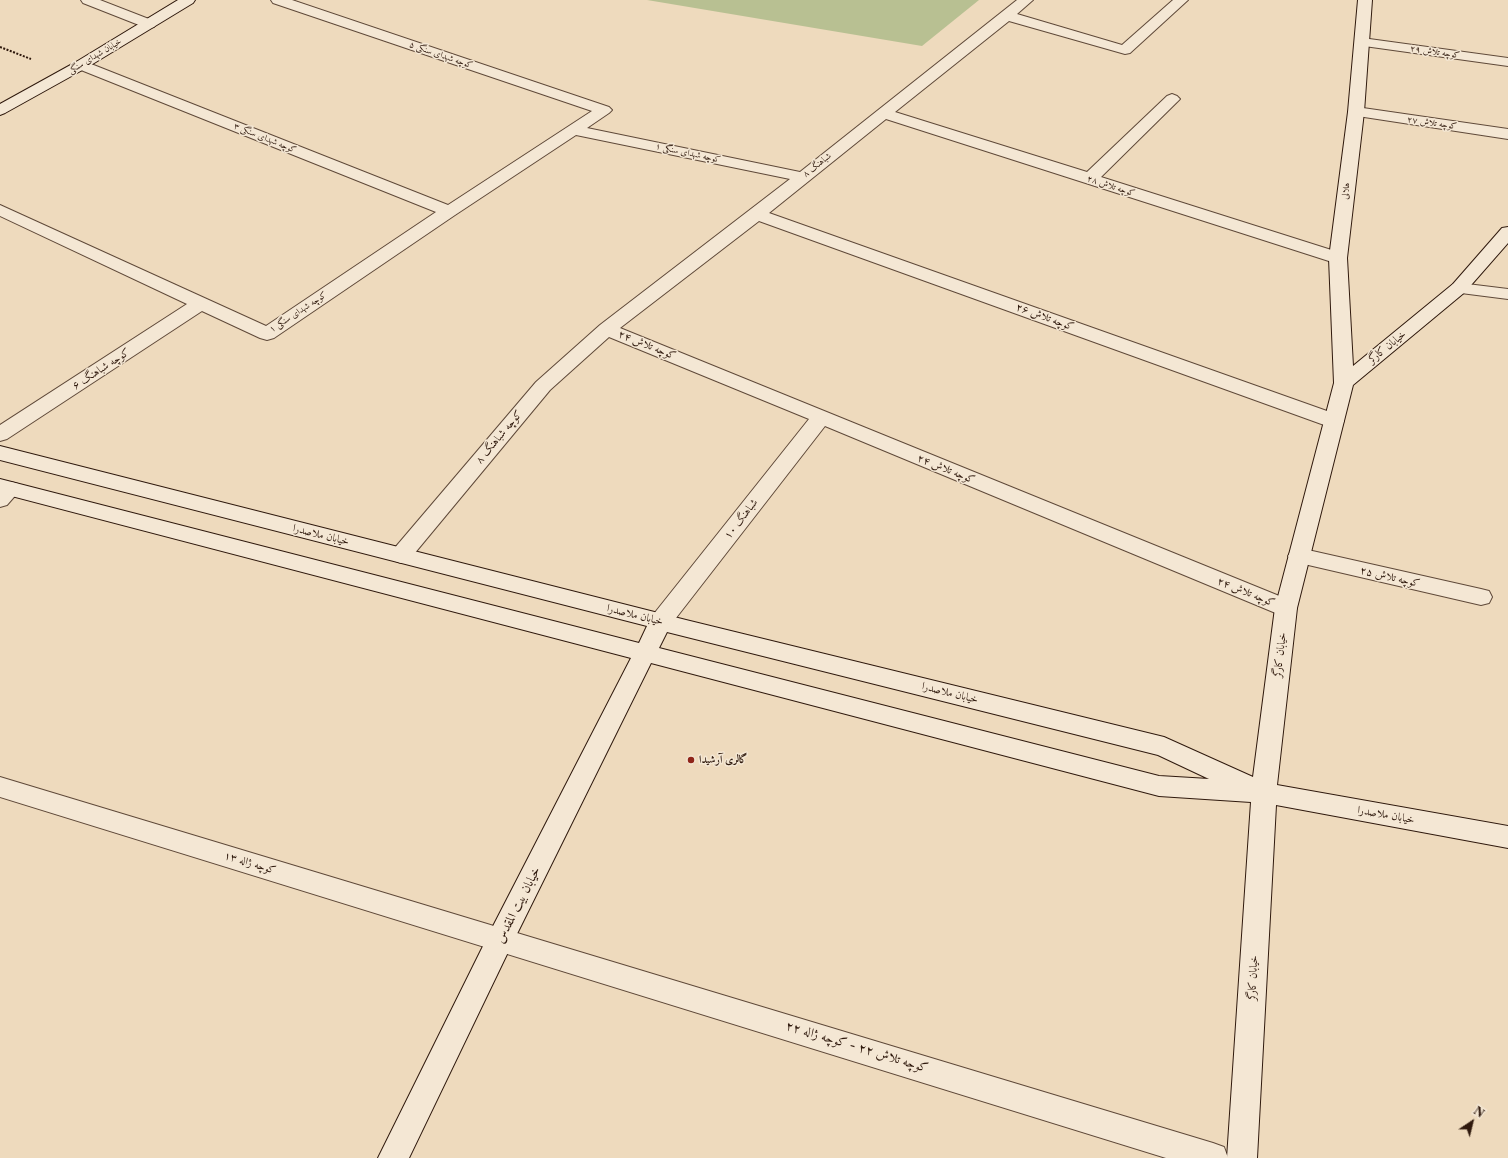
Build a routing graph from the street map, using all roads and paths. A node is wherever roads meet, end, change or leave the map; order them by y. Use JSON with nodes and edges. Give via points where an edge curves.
{"nodes":[{"id":1,"x":88,"y":0,"type":"edge"},
{"id":2,"x":188,"y":0,"type":"edge"},
{"id":3,"x":278,"y":0,"type":"edge"},
{"id":4,"x":1026,"y":0,"type":"edge"},
{"id":5,"x":1181,"y":0,"type":"edge"},
{"id":6,"x":1365,"y":0,"type":"edge"},
{"id":7,"x":1008,"y":16,"type":"junction"},
{"id":8,"x":150,"y":24,"type":"junction"},
{"id":9,"x":1362,"y":42,"type":"junction"},
{"id":10,"x":1508,"y":62,"type":"edge"},
{"id":11,"x":81,"y":65,"type":"junction"},
{"id":12,"x":1172,"y":100,"type":"dead end"},
{"id":13,"x":0,"y":110,"type":"edge"},
{"id":14,"x":604,"y":110,"type":"joint"},
{"id":15,"x":1356,"y":112,"type":"junction"},
{"id":16,"x":884,"y":113,"type":"junction"},
{"id":17,"x":574,"y":130,"type":"junction"},
{"id":18,"x":1508,"y":134,"type":"edge"},
{"id":19,"x":802,"y":177,"type":"junction"},
{"id":20,"x":1089,"y":179,"type":"junction"},
{"id":21,"x":0,"y":210,"type":"edge"},
{"id":22,"x":449,"y":211,"type":"junction"},
{"id":23,"x":757,"y":214,"type":"junction"},
{"id":24,"x":1508,"y":232,"type":"edge"},
{"id":25,"x":1338,"y":258,"type":"junction"},
{"id":26,"x":1459,"y":288,"type":"junction"},
{"id":27,"x":1508,"y":294,"type":"edge"},
{"id":28,"x":201,"y":303,"type":"junction"},
{"id":29,"x":607,"y":329,"type":"junction"},
{"id":30,"x":1344,"y":383,"type":"junction"},
{"id":31,"x":821,"y":417,"type":"junction"},
{"id":32,"x":1334,"y":421,"type":"junction"},
{"id":33,"x":0,"y":434,"type":"edge"},
{"id":34,"x":0,"y":453,"type":"edge"},
{"id":35,"x":4,"y":492,"type":"edge"},
{"id":36,"x":401,"y":555,"type":"junction"},
{"id":37,"x":1299,"y":556,"type":"junction"},
{"id":38,"x":1481,"y":597,"type":"dead end"},
{"id":39,"x":1286,"y":608,"type":"junction"},
{"id":40,"x":661,"y":621,"type":"junction"},
{"id":41,"x":645,"y":652,"type":"junction"},
{"id":42,"x":0,"y":787,"type":"edge"},
{"id":43,"x":1264,"y":793,"type":"junction"},
{"id":44,"x":1508,"y":838,"type":"edge"},
{"id":45,"x":500,"y":940,"type":"junction"},
{"id":46,"x":393,"y":1158,"type":"edge"},
{"id":47,"x":1213,"y":1158,"type":"edge"},
{"id":48,"x":1242,"y":1158,"type":"edge"}],
"edges":[{"from":1,"to":8,"type":"street"},
{"from":2,"to":8,"type":"street","name":"خیابان شهدای سنگی"},
{"from":3,"to":14,"type":"street","name":"کوچه شهدای سنگی ۵"},
{"from":4,"to":7,"type":"street","name":"شباهنگ ۸"},
{"from":5,"to":7,"type":"street","via":[[1125,50]]},
{"from":6,"to":9,"type":"street","name":"هلالی"},
{"from":7,"to":16,"type":"street","name":"شباهنگ ۸"},
{"from":8,"to":11,"type":"street","name":"خیابان شهدای سنگی"},
{"from":9,"to":10,"type":"street","name":"کوچه تلاش ۲۹"},
{"from":9,"to":15,"type":"street","name":"هلالی"},
{"from":11,"to":13,"type":"street","name":"خیابان شهدای سنگی"},
{"from":11,"to":22,"type":"street","name":"کوچه شهدای سنگی ۳"},
{"from":12,"to":20,"type":"street"},
{"from":14,"to":17,"type":"street","name":"کوچه شهدای سنگی ۱"},
{"from":15,"to":18,"type":"street","name":"کوچه تلاش ۲۷"},
{"from":15,"to":25,"type":"street","name":"هلالی"},
{"from":16,"to":19,"type":"street","name":"شباهنگ ۸"},
{"from":16,"to":20,"type":"street","name":"کوچه تلاش ۲۸"},
{"from":17,"to":19,"type":"street","name":"کوچه شهدای سنگی ۱"},
{"from":17,"to":22,"type":"street","name":"کوچه شهدای سنگی ۱"},
{"from":19,"to":23,"type":"street","name":"شباهنگ ۸"},
{"from":20,"to":25,"type":"street","name":"کوچه تلاش ۲۸"},
{"from":21,"to":28,"type":"street","name":"کوچه شهدای سنگی ۱"},
{"from":22,"to":28,"type":"street","name":"کوچه شهدای سنگی ۱","via":[[268,334]]},
{"from":23,"to":29,"type":"street","name":"شباهنگ ۸"},
{"from":23,"to":32,"type":"street","name":"کوچه تلاش ۲۶"},
{"from":24,"to":26,"type":"street","name":"خیابان کارگر"},
{"from":25,"to":30,"type":"street","name":"هلالی"},
{"from":26,"to":27,"type":"street"},
{"from":26,"to":30,"type":"street","name":"خیابان کارگر"},
{"from":28,"to":33,"type":"street","name":"کوچه شباهنگ ۶"},
{"from":29,"to":31,"type":"street","name":"کوچه تلاش ۲۴"},
{"from":29,"to":36,"type":"street","name":"کوچه شباهنگ ۸","via":[[543,386]]},
{"from":30,"to":32,"type":"street","name":"خیابان کارگر"},
{"from":31,"to":39,"type":"street","name":"کوچه تلاش ۲۴"},
{"from":31,"to":40,"type":"street","name":"شباهنگ ۱۰"},
{"from":32,"to":37,"type":"street","name":"خیابان کارگر"},
{"from":34,"to":36,"type":"street","name":"خیابان ملاصدرا"},
{"from":35,"to":41,"type":"street","name":"خیابان ملاصدرا"},
{"from":36,"to":40,"type":"street","name":"خیابان ملاصدرا"},
{"from":37,"to":38,"type":"street","name":"کوچه تلاش ۲۵"},
{"from":37,"to":39,"type":"street","name":"خیابان کارگر"},
{"from":39,"to":43,"type":"street","name":"خیابان کارگر"},
{"from":40,"to":41,"type":"street","name":"شباهنگ ۱۰"},
{"from":40,"to":43,"type":"street","name":"خیابان ملاصدرا","via":[[1164,747]]},
{"from":41,"to":43,"type":"street","name":"خیابان ملاصدرا","via":[[1159,786]]},
{"from":41,"to":45,"type":"street","name":"خیابان بیت المقدس"},
{"from":42,"to":45,"type":"street","name":"کوچه ژاله ۱۳"},
{"from":43,"to":44,"type":"street","name":"خیابان ملاصدرا"},
{"from":43,"to":48,"type":"street","name":"خیابان کارگر"},
{"from":45,"to":46,"type":"street","name":"خیابان بیت المقدس"},
{"from":45,"to":47,"type":"street","name":"کوچه تلاش ۲۲ - کوچه ژاله ۲۲","via":[[821,1036]]}]}
